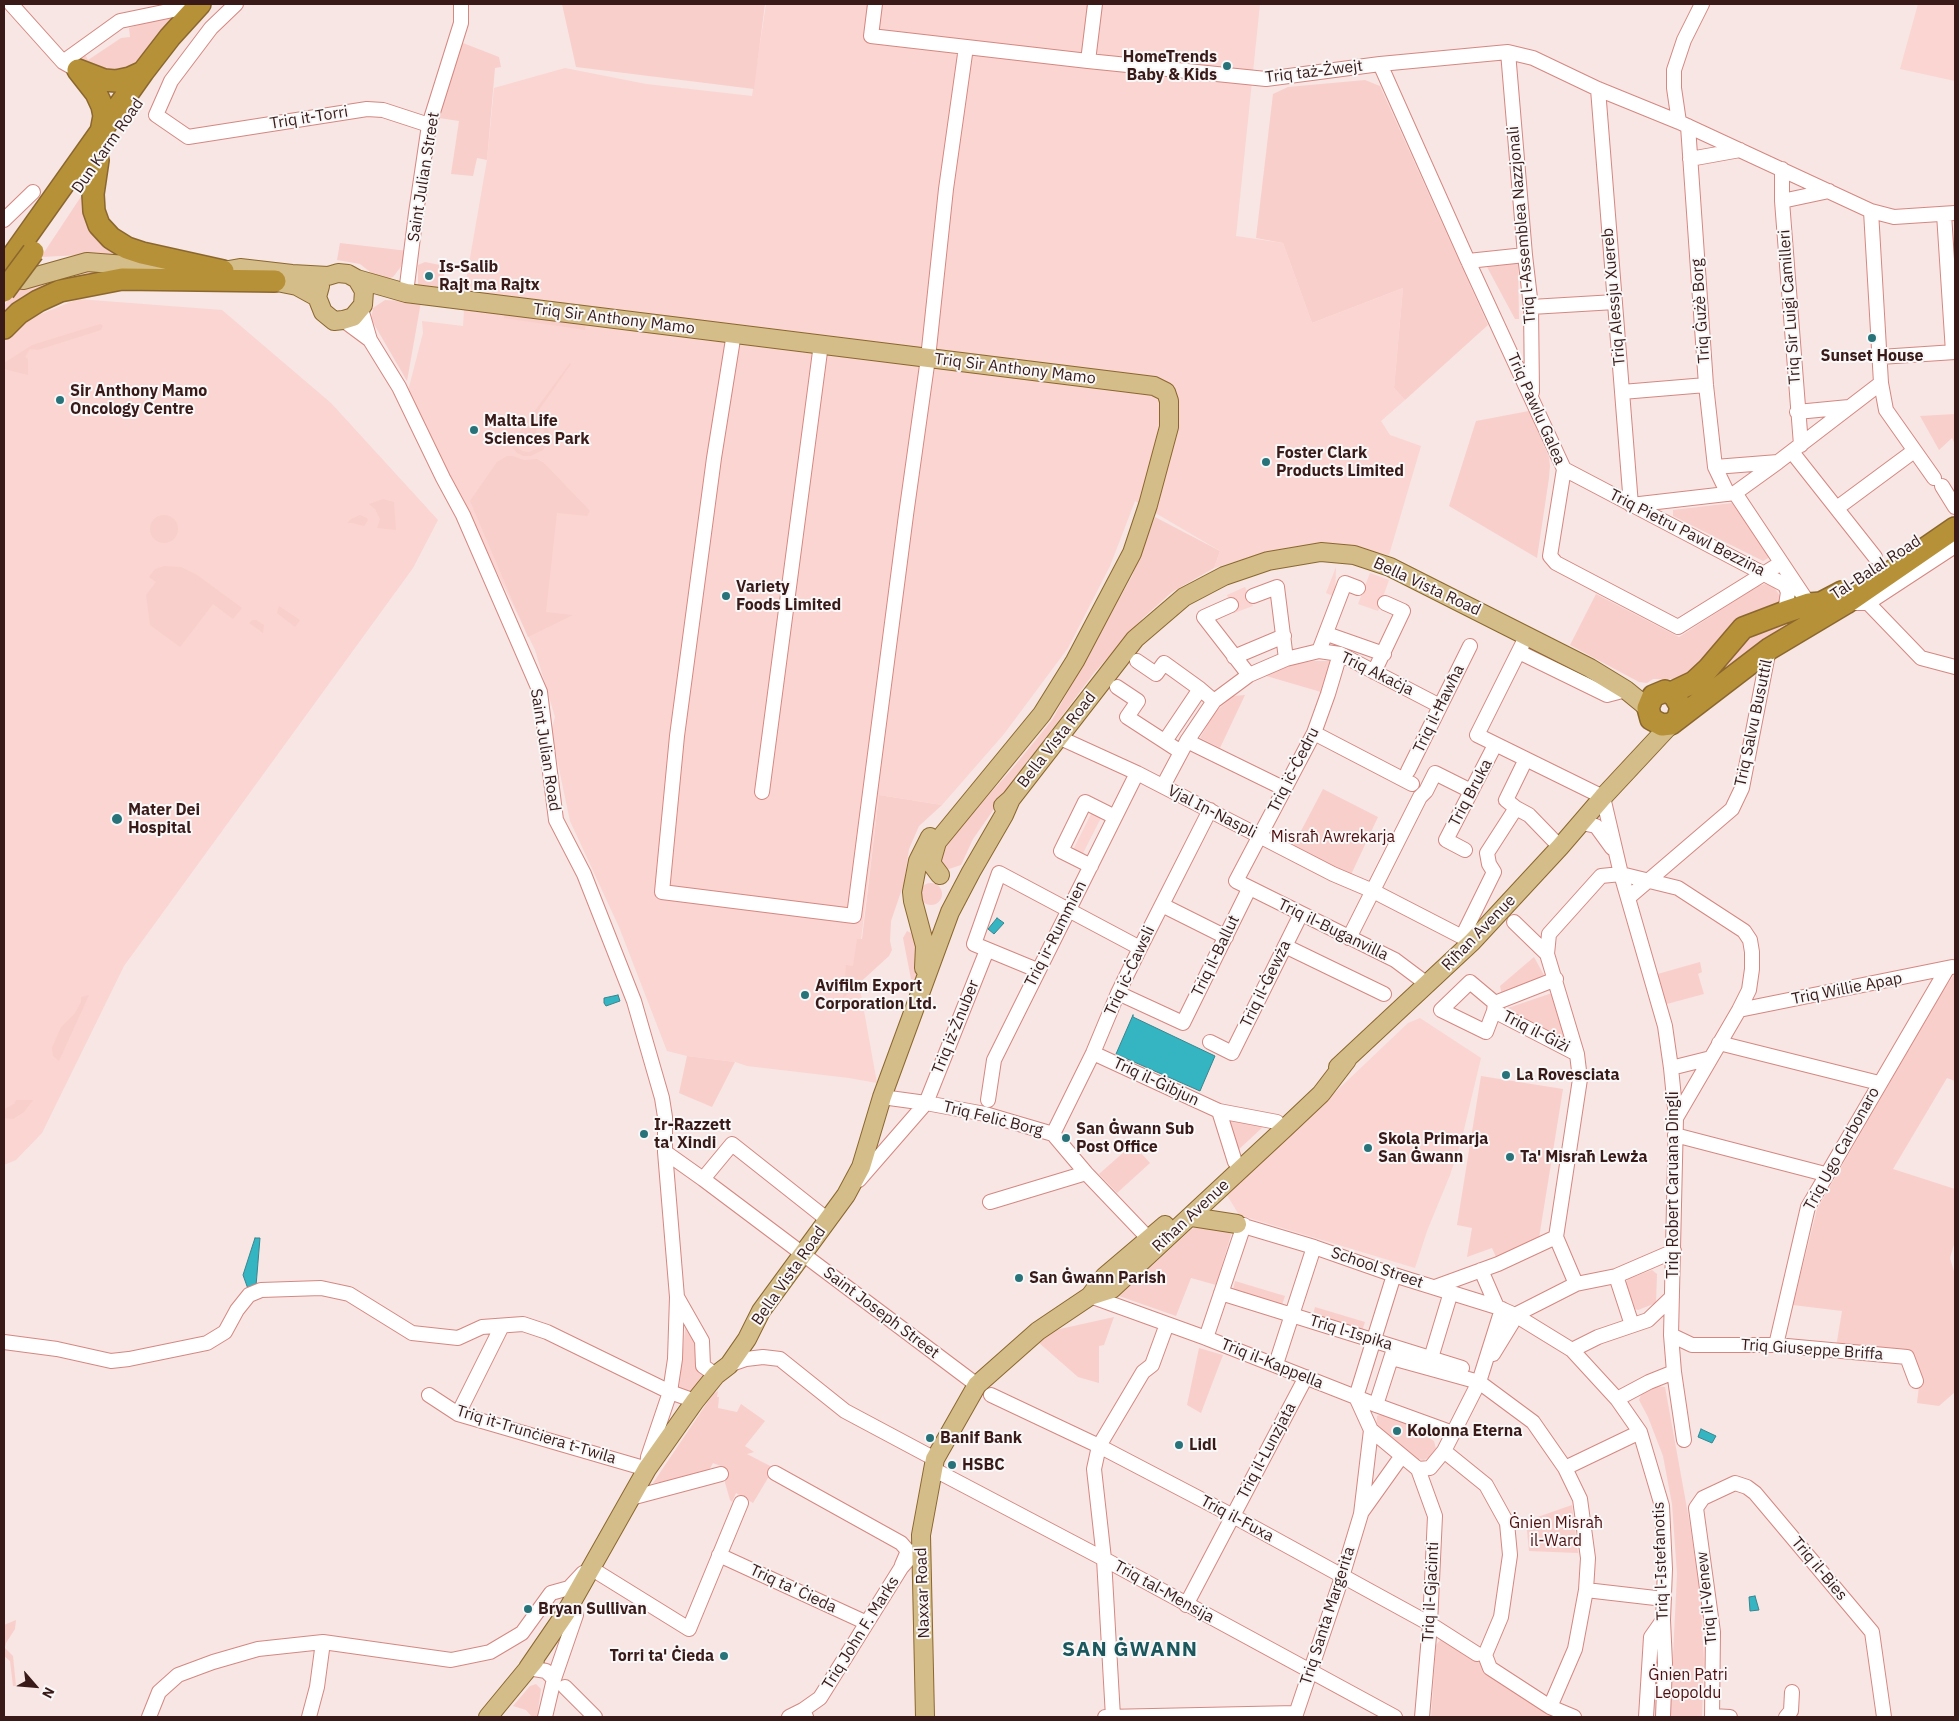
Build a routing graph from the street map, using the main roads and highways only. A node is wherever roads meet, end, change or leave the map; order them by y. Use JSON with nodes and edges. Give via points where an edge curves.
{"nodes":[{"id":1,"x":200,"y":4,"type":"edge"},
{"id":2,"x":216,"y":4,"type":"edge"},
{"id":3,"x":143,"y":72,"type":"junction"},
{"id":4,"x":101,"y":132,"type":"junction"},
{"id":5,"x":98,"y":160,"type":"junction"},
{"id":6,"x":8,"y":262,"type":"edge"},
{"id":7,"x":223,"y":272,"type":"junction"},
{"id":8,"x":328,"y":276,"type":"junction"},
{"id":9,"x":357,"y":279,"type":"junction"},
{"id":10,"x":23,"y":280,"type":"dead end"},
{"id":11,"x":275,"y":281,"type":"junction"},
{"id":12,"x":4,"y":291,"type":"edge"},
{"id":13,"x":406,"y":293,"type":"junction"},
{"id":14,"x":317,"y":297,"type":"junction"},
{"id":15,"x":362,"y":307,"type":"junction"},
{"id":16,"x":4,"y":328,"type":"edge"},
{"id":17,"x":1955,"y":515,"type":"edge"},
{"id":18,"x":1955,"y":528,"type":"edge"},
{"id":19,"x":1656,"y":702,"type":"junction"},
{"id":20,"x":1675,"y":721,"type":"junction"},
{"id":21,"x":1633,"y":765,"type":"junction"},
{"id":22,"x":972,"y":798,"type":"junction"},
{"id":23,"x":1011,"y":799,"type":"junction"},
{"id":24,"x":963,"y":869,"type":"junction"},
{"id":25,"x":943,"y":877,"type":"junction"},
{"id":26,"x":913,"y":896,"type":"junction"},
{"id":27,"x":953,"y":907,"type":"junction"},
{"id":28,"x":923,"y":982,"type":"junction"},
{"id":29,"x":1347,"y":1060,"type":"junction"},
{"id":30,"x":1215,"y":1194,"type":"junction"},
{"id":31,"x":1192,"y":1217,"type":"junction"},
{"id":32,"x":1090,"y":1296,"type":"junction"},
{"id":33,"x":934,"y":1464,"type":"joint"},
{"id":34,"x":594,"y":1569,"type":"junction"},
{"id":35,"x":528,"y":1668,"type":"junction"},
{"id":36,"x":488,"y":1717,"type":"edge"},
{"id":37,"x":925,"y":1717,"type":"edge"}],
"edges":[{"from":1,"to":3,"type":"highway","name":"Dun Karm Road"},
{"from":2,"to":5,"type":"highway","name":"Dun Karm Road","via":[[194,27]]},
{"from":3,"to":4,"type":"highway","name":"Dun Karm Road"},
{"from":3,"to":4,"type":"highway","via":[[116,81],[104,80],[70,66],[96,93],[104,116]]},
{"from":4,"to":6,"type":"highway","name":"Dun Karm Road"},
{"from":5,"to":7,"type":"highway","via":[[94,210],[99,225],[111,238],[142,253]]},
{"from":5,"to":12,"type":"highway","name":"Dun Karm Road","bridge":true},
{"from":7,"to":8,"type":"main road","name":"Triq Sir Anthony Mamo","via":[[240,268]]},
{"from":7,"to":10,"type":"main road","name":"Triq Sir Anthony Mamo","via":[[88,262]]},
{"from":7,"to":11,"type":"main road","name":"Triq Sir Anthony Mamo"},
{"from":8,"to":9,"type":"main road","name":"Triq Sir Anthony Mamo","via":[[348,274]]},
{"from":8,"to":14,"type":"main road","via":[[320,285]]},
{"from":9,"to":13,"type":"main road","name":"Triq Sir Anthony Mamo"},
{"from":9,"to":15,"type":"main road","via":[[364,291]]},
{"from":11,"to":14,"type":"main road","name":"Triq Sir Anthony Mamo","via":[[297,286]]},
{"from":11,"to":16,"type":"highway","via":[[122,280],[60,291],[19,313]]},
{"from":13,"to":15,"type":"main road","name":"Triq Sir Anthony Mamo","via":[[380,297]]},
{"from":13,"to":22,"type":"main road","name":"Triq Sir Anthony Mamo","via":[[1154,386],[1166,392],[1169,427],[1132,553],[1075,661],[1042,714]]},
{"from":14,"to":15,"type":"main road","name":"Triq Sir Anthony Mamo","via":[[323,312],[334,321],[353,317]]},
{"from":17,"to":19,"type":"highway","name":"Tal-Balal Road","via":[[1836,596],[1743,628],[1694,682]]},
{"from":18,"to":20,"type":"highway","name":"Tal-Balal Road","via":[[1859,599],[1769,649]]},
{"from":19,"to":20,"type":"highway","via":[[1658,724]]},
{"from":19,"to":20,"type":"highway","via":[[1680,702],[1681,711]]},
{"from":19,"to":21,"type":"main road","via":[[1650,730]]},
{"from":19,"to":23,"type":"main road","name":"Bella Vista Road","via":[[1626,690],[1527,635],[1390,567],[1354,555],[1321,552],[1268,561],[1224,576],[1184,597],[1135,639]]},
{"from":20,"to":21,"type":"main road","name":"Riħan Avenue"},
{"from":21,"to":29,"type":"main road","name":"Riħan Avenue","via":[[1560,847],[1427,984]]},
{"from":22,"to":25,"type":"main road","name":"Triq Sir Anthony Mamo","via":[[937,842],[931,863]]},
{"from":22,"to":26,"type":"main road","name":"Triq Sir Anthony Mamo","via":[[931,836],[918,861]]},
{"from":23,"to":24,"type":"main road","name":"Bella Vista Road","via":[[986,828]]},
{"from":23,"to":27,"type":"main road","name":"Bella Vista Road"},
{"from":24,"to":25,"type":"main road","via":[[956,877]]},
{"from":24,"to":27,"type":"main road","name":"Bella Vista Road"},
{"from":25,"to":26,"type":"main road","via":[[925,875],[919,879]]},
{"from":25,"to":27,"type":"main road","via":[[952,887]]},
{"from":26,"to":27,"type":"main road","via":[[916,908],[928,915],[942,916]]},
{"from":26,"to":28,"type":"main road","name":"Bella Vista Road","via":[[925,946]]},
{"from":27,"to":28,"type":"main road","name":"Bella Vista Road"},
{"from":28,"to":34,"type":"main road","name":"Bella Vista Road","via":[[861,1167],[846,1195],[761,1311],[747,1339],[695,1401],[647,1469]]},
{"from":29,"to":30,"type":"main road","name":"Riħan Avenue","via":[[1321,1094]]},
{"from":29,"to":32,"type":"main road","name":"Riħan Avenue","via":[[1105,1276]]},
{"from":30,"to":31,"type":"main road","name":"Riħan Avenue"},
{"from":30,"to":31,"type":"main road","via":[[1219,1208],[1241,1225]]},
{"from":31,"to":32,"type":"main road","name":"Riħan Avenue","via":[[1112,1290]]},
{"from":32,"to":33,"type":"main road","name":"Riħan Avenue","via":[[1038,1331],[984,1390]]},
{"from":33,"to":37,"type":"main road","name":"Naxxar Road","via":[[921,1540]]},
{"from":34,"to":35,"type":"main road"},
{"from":34,"to":35,"type":"main road","via":[[576,1615]]},
{"from":35,"to":36,"type":"main road"}]}
